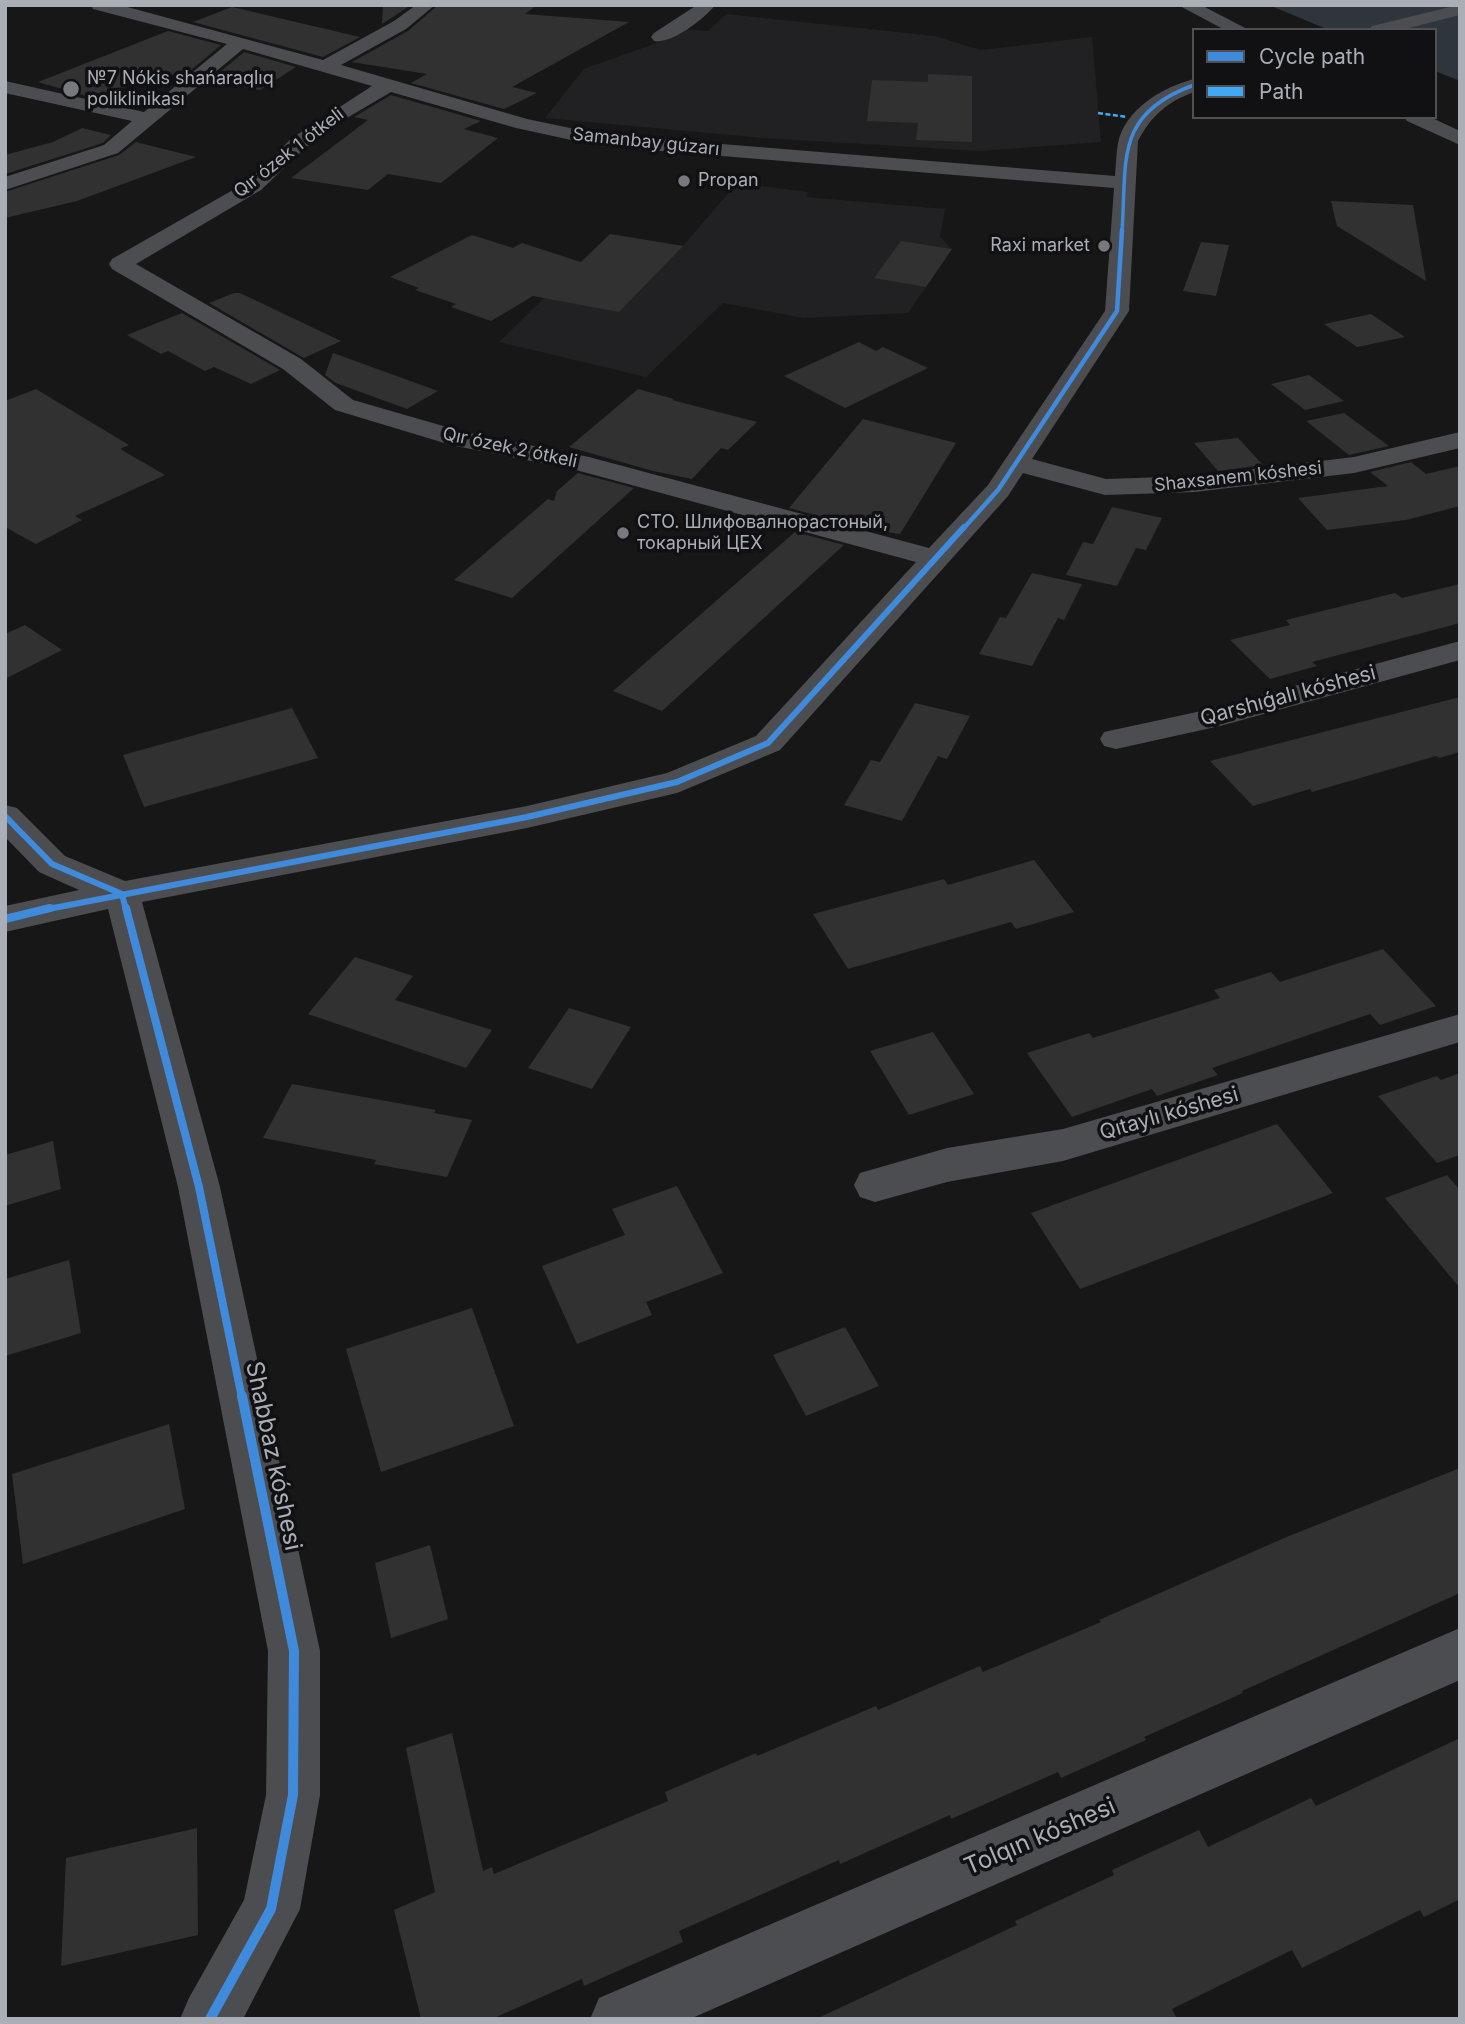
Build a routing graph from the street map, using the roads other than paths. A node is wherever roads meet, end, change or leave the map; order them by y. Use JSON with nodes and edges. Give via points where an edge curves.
{"nodes":[{"id":1,"x":99,"y":5,"type":"edge"},
{"id":2,"x":427,"y":5,"type":"edge"},
{"id":3,"x":708,"y":5,"type":"edge"},
{"id":4,"x":1186,"y":5,"type":"edge"},
{"id":5,"x":1460,"y":10,"type":"edge"},
{"id":6,"x":1236,"y":28,"type":"edge"},
{"id":7,"x":1386,"y":28,"type":"edge"},
{"id":8,"x":660,"y":37,"type":"dead end"},
{"id":9,"x":240,"y":42,"type":"junction"},
{"id":10,"x":324,"y":67,"type":"junction"},
{"id":11,"x":387,"y":86,"type":"junction"},
{"id":12,"x":1192,"y":86,"type":"edge"},
{"id":13,"x":5,"y":87,"type":"edge"},
{"id":14,"x":148,"y":119,"type":"junction"},
{"id":15,"x":1418,"y":119,"type":"edge"},
{"id":16,"x":1460,"y":139,"type":"edge"},
{"id":17,"x":1126,"y":183,"type":"junction"},
{"id":18,"x":5,"y":184,"type":"edge"},
{"id":19,"x":120,"y":264,"type":"joint"},
{"id":20,"x":1460,"y":440,"type":"edge"},
{"id":21,"x":1016,"y":463,"type":"junction"},
{"id":22,"x":933,"y":558,"type":"junction"},
{"id":23,"x":1460,"y":650,"type":"edge"},
{"id":24,"x":1116,"y":739,"type":"dead end"},
{"id":25,"x":5,"y":816,"type":"edge"},
{"id":26,"x":122,"y":894,"type":"junction"},
{"id":27,"x":5,"y":919,"type":"edge"},
{"id":28,"x":1460,"y":1028,"type":"edge"},
{"id":29,"x":875,"y":1185,"type":"dead end"},
{"id":30,"x":1460,"y":1654,"type":"edge"},
{"id":31,"x":210,"y":2019,"type":"edge"},
{"id":32,"x":620,"y":2019,"type":"edge"}],
"edges":[{"from":1,"to":9,"type":"street","name":"Samanbay gúzarı"},
{"from":2,"to":10,"type":"street"},
{"from":3,"to":8,"type":"street"},
{"from":4,"to":6,"type":"street"},
{"from":5,"to":7,"type":"street"},
{"from":9,"to":10,"type":"street","name":"Samanbay gúzarı"},
{"from":9,"to":14,"type":"street"},
{"from":10,"to":11,"type":"street","name":"Samanbay gúzarı"},
{"from":11,"to":17,"type":"street","name":"Samanbay gúzarı","via":[[599,140]]},
{"from":11,"to":19,"type":"street","name":"Qır ózek 1 ótkeli","via":[[342,110],[270,167],[254,186]]},
{"from":12,"to":17,"type":"street","via":[[1167,94],[1140,117],[1128,141]]},
{"from":13,"to":14,"type":"street"},
{"from":14,"to":18,"type":"street","via":[[111,149]]},
{"from":15,"to":16,"type":"street"},
{"from":17,"to":21,"type":"street","via":[[1117,312]]},
{"from":19,"to":22,"type":"street","name":"Qır ózek 2 ótkeli","via":[[292,364],[344,405],[460,439],[579,463]]},
{"from":20,"to":21,"type":"street","name":"Shaxsanem kóshesi","via":[[1354,465],[1195,485],[1105,487]]},
{"from":21,"to":22,"type":"street","via":[[998,490]]},
{"from":22,"to":26,"type":"street","via":[[768,743],[677,782],[527,817]]},
{"from":23,"to":24,"type":"street","name":"Qarshıǵalı kóshesi","via":[[1209,719]]},
{"from":25,"to":26,"type":"street","via":[[52,864]]},
{"from":26,"to":27,"type":"street"},
{"from":26,"to":31,"type":"street","name":"Shabbaz kóshesi","via":[[199,1187],[294,1651],[293,1796],[271,1909]]},
{"from":28,"to":29,"type":"street","name":"Qıtaylı kóshesi","via":[[1063,1145],[947,1165]]},
{"from":30,"to":32,"type":"street","name":"Tolqın kóshesi"}]}
